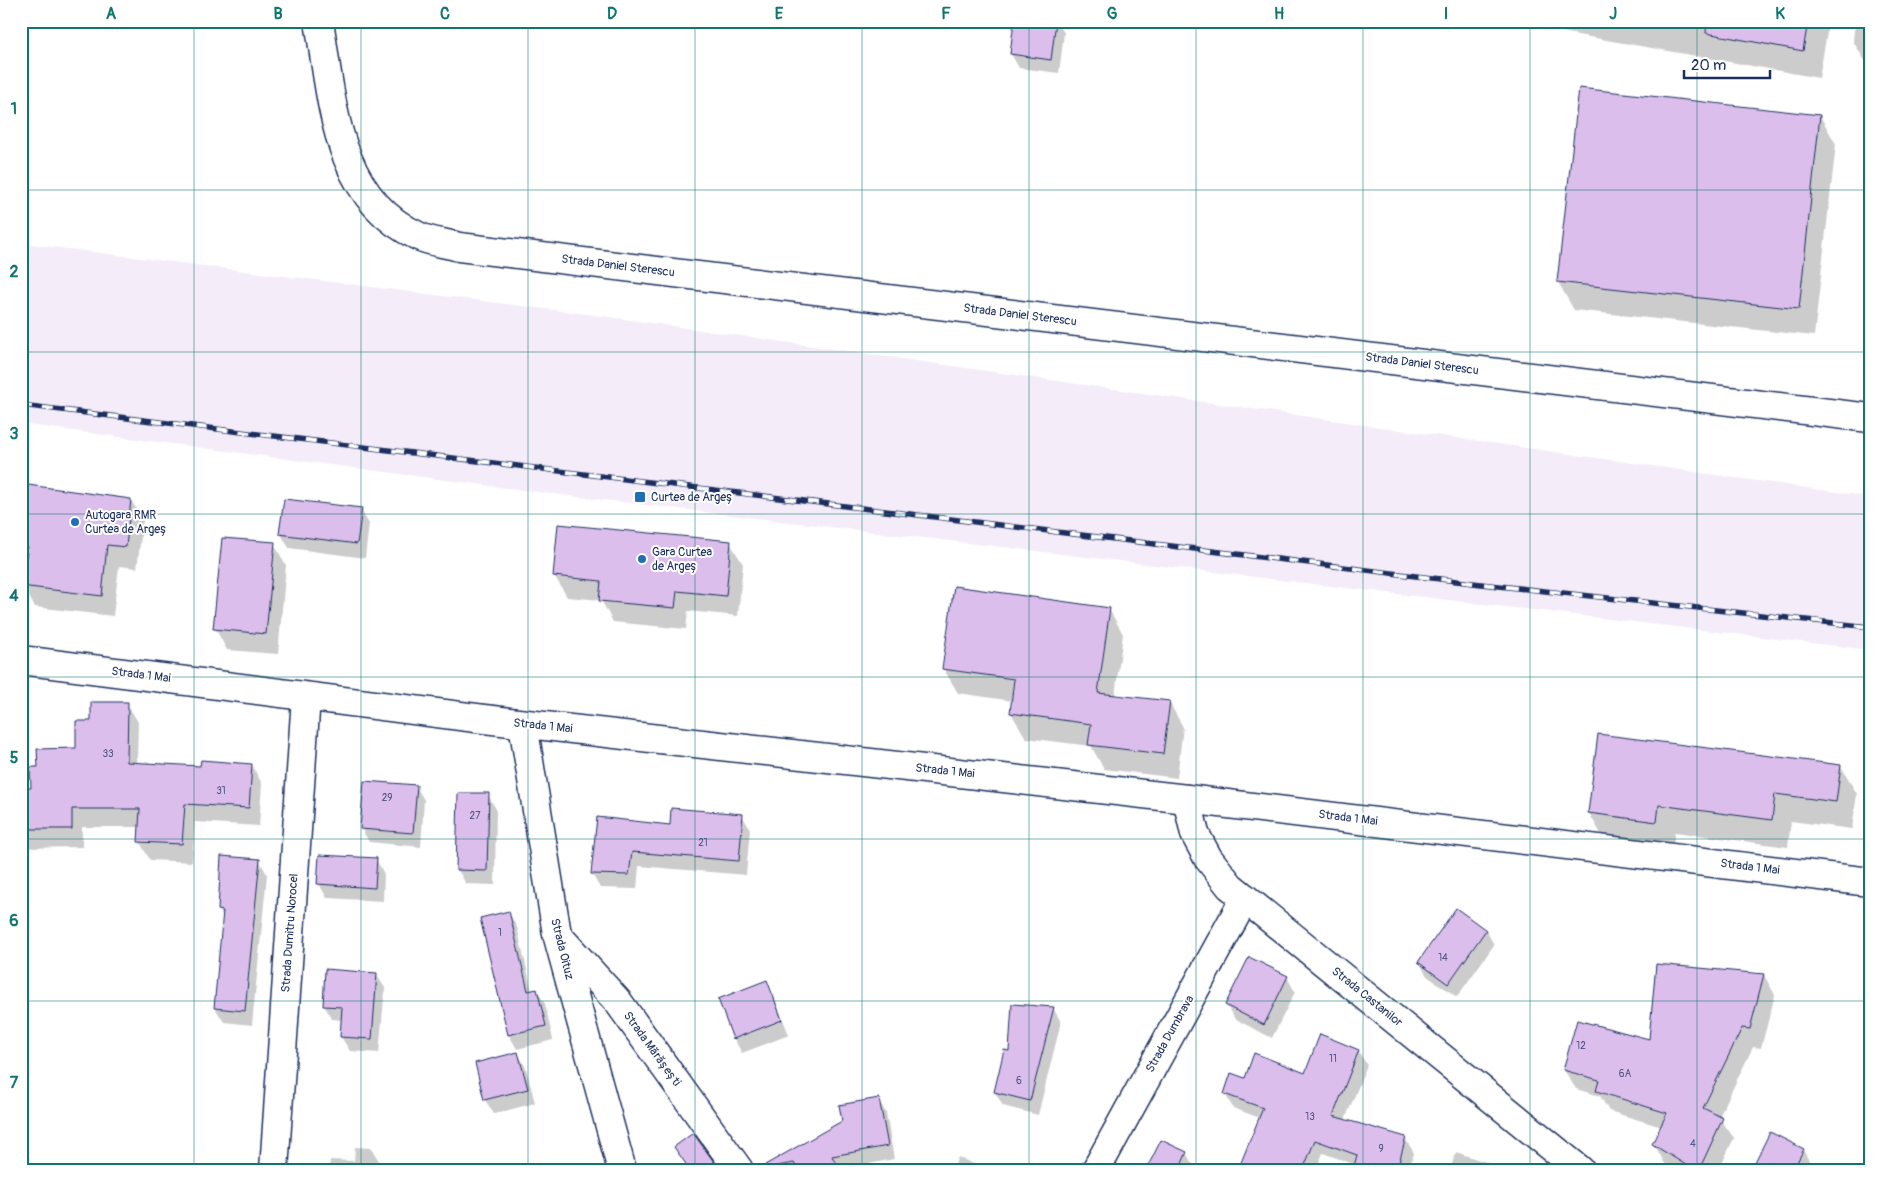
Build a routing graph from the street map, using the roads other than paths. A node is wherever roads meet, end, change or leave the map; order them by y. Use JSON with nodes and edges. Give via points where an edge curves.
{"nodes":[{"id":1,"x":319,"y":21,"type":"edge"},
{"id":2,"x":1870,"y":418,"type":"edge"},
{"id":3,"x":21,"y":660,"type":"edge"},
{"id":4,"x":306,"y":697,"type":"junction"},
{"id":5,"x":523,"y":724,"type":"junction"},
{"id":6,"x":1187,"y":799,"type":"junction"},
{"id":7,"x":1870,"y":882,"type":"edge"},
{"id":8,"x":1245,"y":898,"type":"junction"},
{"id":9,"x":557,"y":934,"type":"junction"},
{"id":10,"x":619,"y":1003,"type":"junction"},
{"id":11,"x":582,"y":1027,"type":"junction"},
{"id":12,"x":274,"y":1170,"type":"edge"},
{"id":13,"x":622,"y":1170,"type":"edge"},
{"id":14,"x":739,"y":1170,"type":"edge"},
{"id":15,"x":1096,"y":1170,"type":"edge"},
{"id":16,"x":1580,"y":1170,"type":"edge"}],
"edges":[{"from":1,"to":2,"type":"street","name":"Strada Daniel Sterescu","via":[[340,142],[357,180],[381,212],[418,236],[450,245]]},
{"from":3,"to":4,"type":"street","name":"Strada 1 Mai"},
{"from":4,"to":5,"type":"street","name":"Strada 1 Mai"},
{"from":4,"to":12,"type":"street","name":"Strada Dumitru Norocel"},
{"from":5,"to":6,"type":"street","name":"Strada 1 Mai"},
{"from":5,"to":9,"type":"street","name":"Strada Oituz"},
{"from":6,"to":7,"type":"street","name":"Strada 1 Mai"},
{"from":6,"to":8,"type":"street","name":"Strada Castanilor","via":[[1195,834],[1208,858],[1230,886]]},
{"from":8,"to":15,"type":"street","name":"Strada Dumbrava"},
{"from":8,"to":16,"type":"street","name":"Strada Castanilor"},
{"from":9,"to":10,"type":"street","name":"Strada Mărășești"},
{"from":9,"to":11,"type":"street","name":"Strada Oituz"},
{"from":10,"to":11,"type":"street"},
{"from":10,"to":14,"type":"street","name":"Strada Mărășești"},
{"from":11,"to":13,"type":"street","name":"Strada Oituz"}]}
